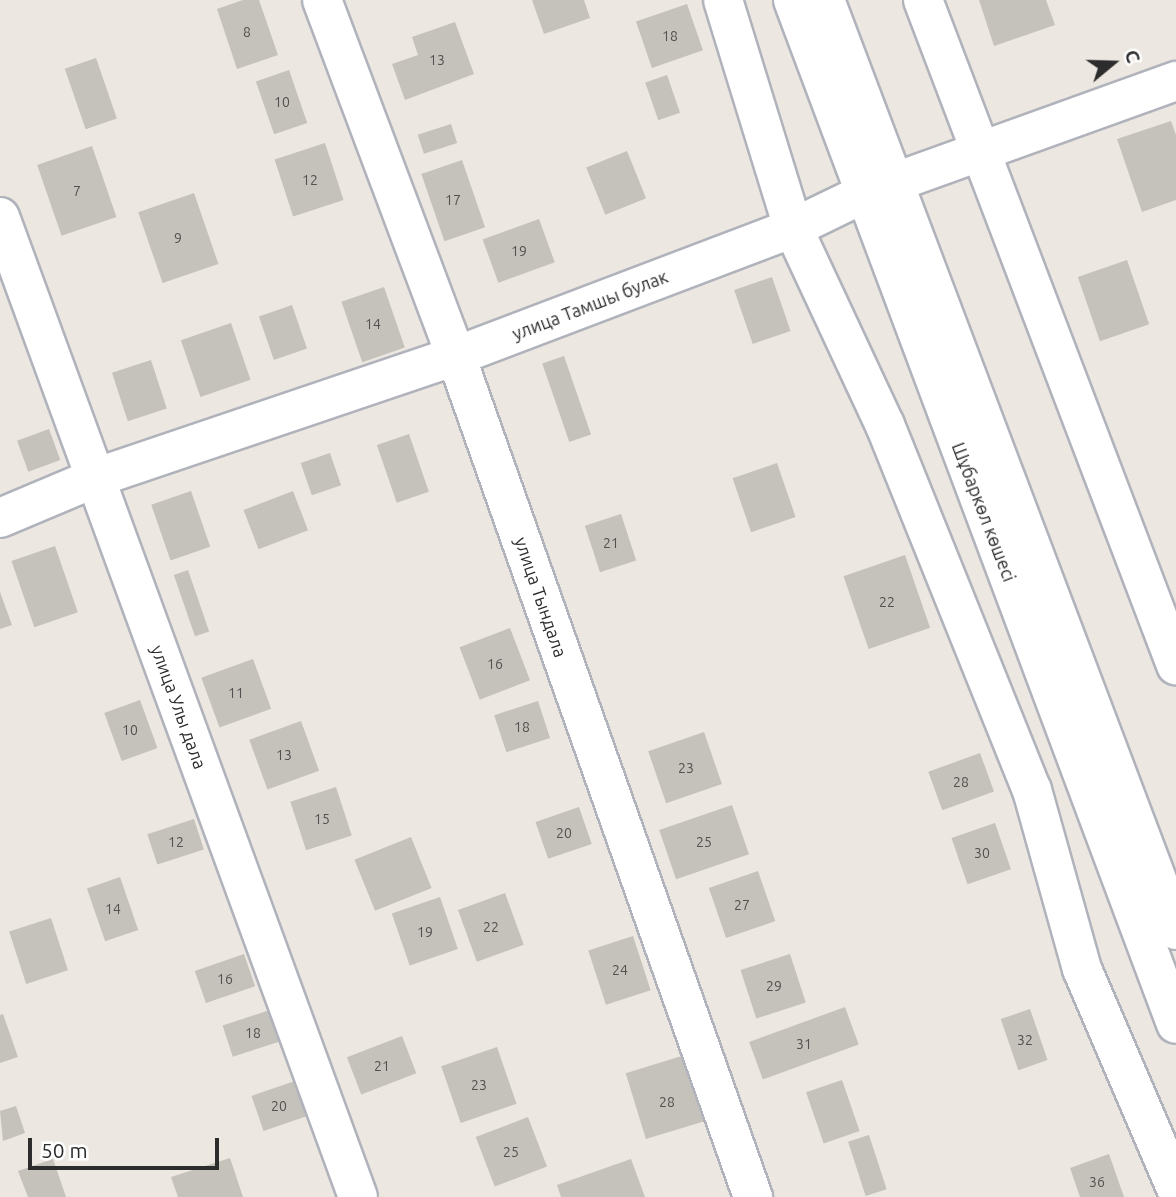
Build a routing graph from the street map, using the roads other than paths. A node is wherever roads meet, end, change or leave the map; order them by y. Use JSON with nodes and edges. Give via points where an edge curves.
{"nodes":[{"id":1,"x":322,"y":0,"type":"edge"},
{"id":2,"x":723,"y":0,"type":"edge"},
{"id":3,"x":793,"y":0,"type":"edge"},
{"id":4,"x":825,"y":0,"type":"edge"},
{"id":5,"x":923,"y":0,"type":"edge"},
{"id":6,"x":1176,"y":81,"type":"edge"},
{"id":7,"x":979,"y":154,"type":"junction"},
{"id":8,"x":879,"y":188,"type":"junction"},
{"id":9,"x":0,"y":217,"type":"edge"},
{"id":10,"x":793,"y":228,"type":"junction"},
{"id":11,"x":456,"y":356,"type":"junction"},
{"id":12,"x":95,"y":478,"type":"junction"},
{"id":13,"x":0,"y":518,"type":"edge"},
{"id":14,"x":1176,"y":665,"type":"edge"},
{"id":15,"x":1176,"y":930,"type":"edge"},
{"id":16,"x":1176,"y":1024,"type":"edge"},
{"id":17,"x":1176,"y":1188,"type":"edge"},
{"id":18,"x":358,"y":1197,"type":"edge"},
{"id":19,"x":752,"y":1197,"type":"edge"}],
"edges":[{"from":1,"to":11,"type":"street","name":"улица Тындала"},
{"from":2,"to":10,"type":"street"},
{"from":3,"to":8,"type":"street","name":"Шұбаркөл көшесі"},
{"from":4,"to":8,"type":"street","name":"Шұбаркөл көшесі"},
{"from":5,"to":7,"type":"street"},
{"from":6,"to":7,"type":"street","name":"улица Тамшы булак"},
{"from":7,"to":8,"type":"street","name":"улица Тамшы булак"},
{"from":7,"to":14,"type":"street"},
{"from":8,"to":10,"type":"street","name":"улица Тамшы булак"},
{"from":8,"to":15,"type":"street","name":"Шұбаркөл көшесі"},
{"from":8,"to":16,"type":"street","name":"Шұбаркөл көшесі"},
{"from":9,"to":12,"type":"street","name":"улица Улы дала"},
{"from":10,"to":11,"type":"street","name":"улица Тамшы булак"},
{"from":10,"to":17,"type":"street","via":[[886,425],[1027,777],[1082,969]]},
{"from":11,"to":12,"type":"street","name":"улица Тамшы булак"},
{"from":11,"to":19,"type":"street","name":"улица Тындала"},
{"from":12,"to":13,"type":"street","name":"улица Тамшы булак"},
{"from":12,"to":18,"type":"street","name":"улица Улы дала"}]}
